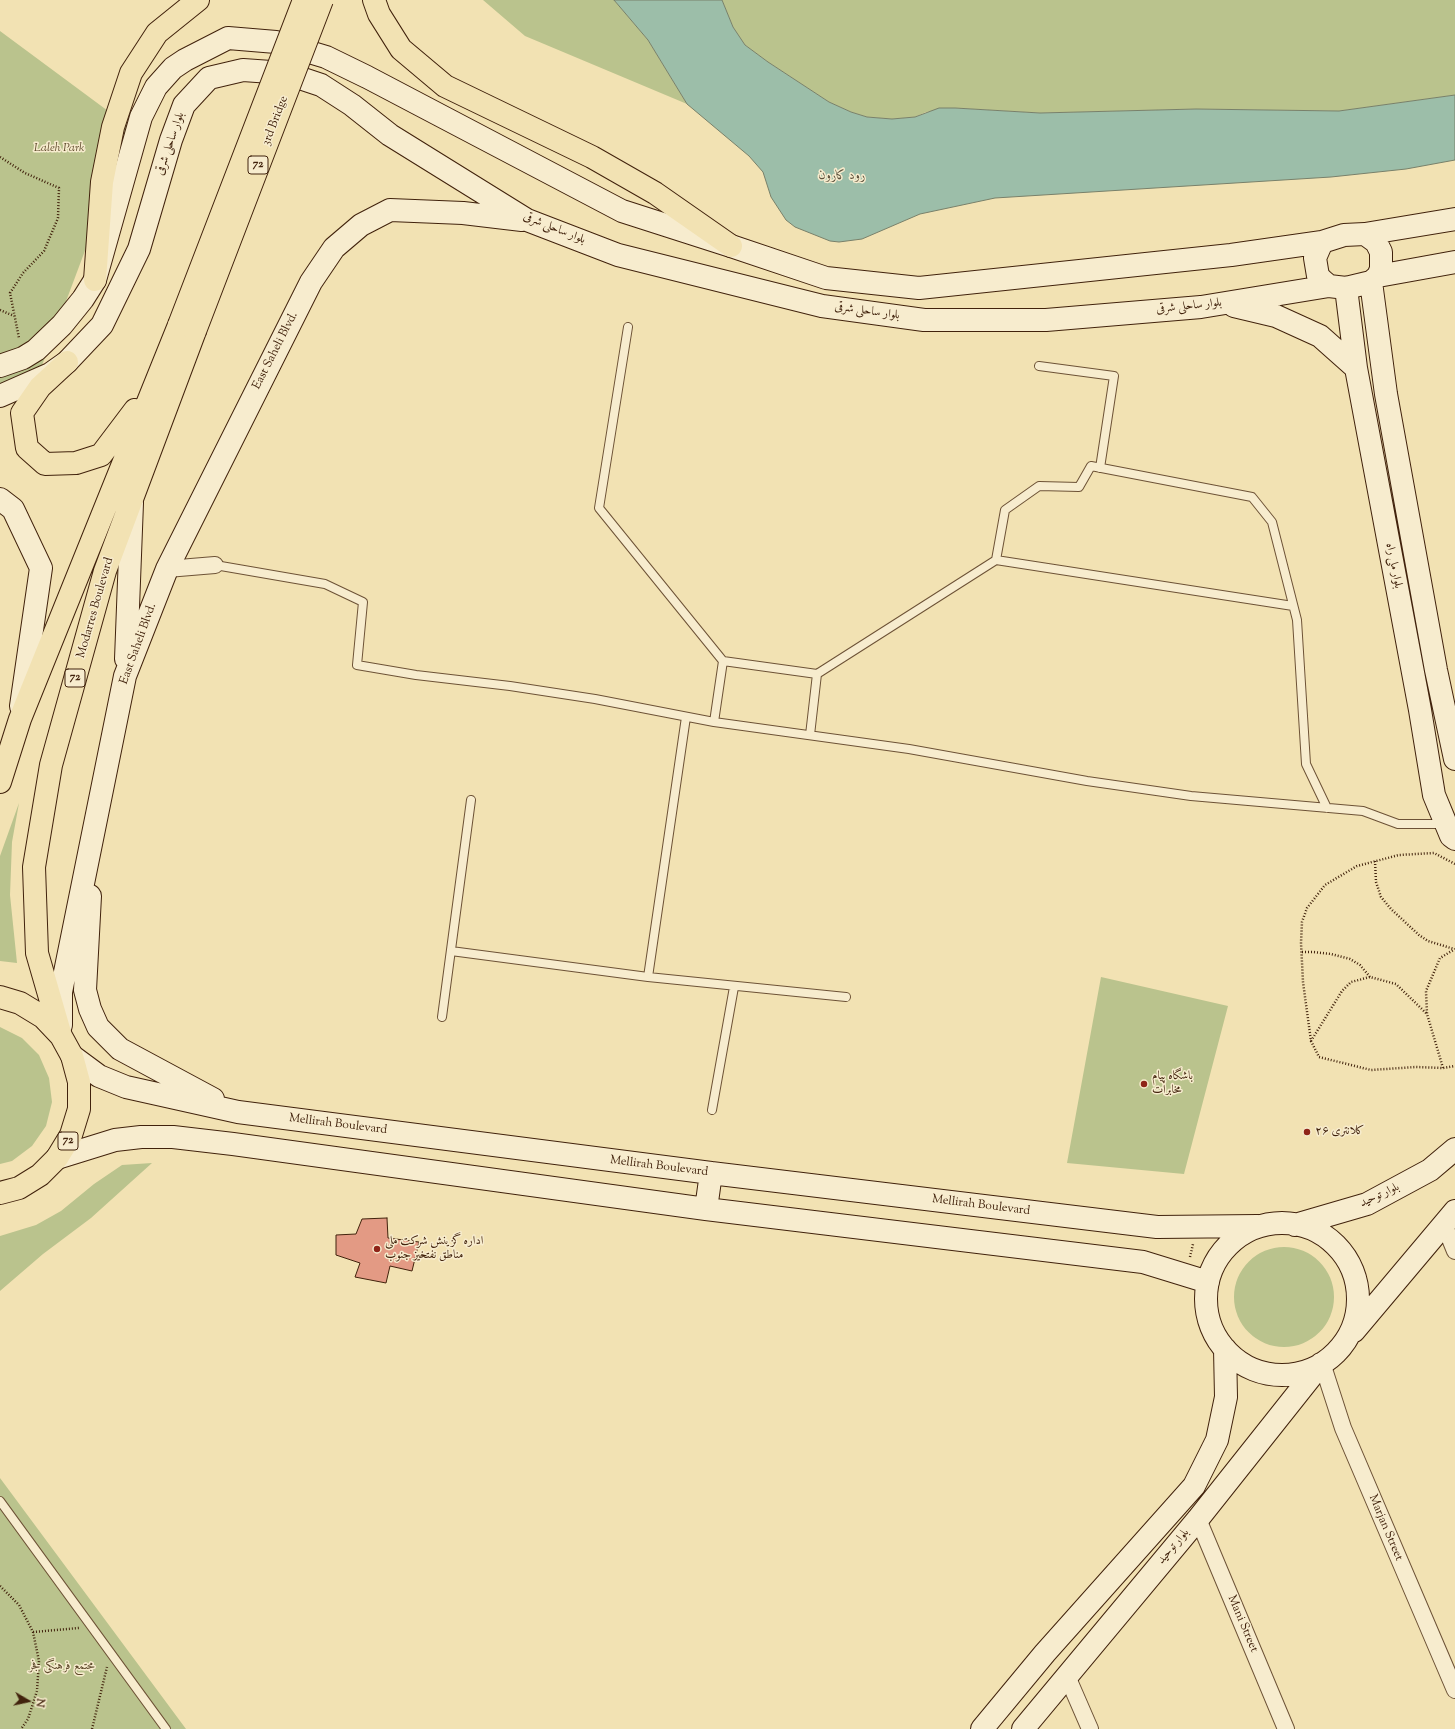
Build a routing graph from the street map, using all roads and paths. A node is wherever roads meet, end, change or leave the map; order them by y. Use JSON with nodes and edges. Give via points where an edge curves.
{"nodes":[{"id":1,"x":198,"y":0,"type":"edge"},
{"id":2,"x":304,"y":0,"type":"edge"},
{"id":3,"x":322,"y":0,"type":"edge"},
{"id":4,"x":374,"y":0,"type":"edge"},
{"id":5,"x":0,"y":157,"type":"edge"},
{"id":6,"x":1455,"y":219,"type":"edge"},
{"id":7,"x":528,"y":220,"type":"junction"},
{"id":8,"x":1365,"y":234,"type":"junction"},
{"id":9,"x":1322,"y":242,"type":"junction"},
{"id":10,"x":731,"y":246,"type":"junction"},
{"id":11,"x":1455,"y":262,"type":"edge"},
{"id":12,"x":1374,"y":279,"type":"junction"},
{"id":13,"x":95,"y":280,"type":"junction"},
{"id":14,"x":1337,"y":287,"type":"junction"},
{"id":15,"x":1223,"y":304,"type":"junction"},
{"id":16,"x":0,"y":310,"type":"edge"},
{"id":17,"x":1375,"y":316,"type":"junction"},
{"id":18,"x":1350,"y":318,"type":"junction"},
{"id":19,"x":628,"y":327,"type":"dead end"},
{"id":20,"x":186,"y":328,"type":"junction"},
{"id":21,"x":67,"y":362,"type":"junction"},
{"id":22,"x":0,"y":366,"type":"edge"},
{"id":23,"x":1039,"y":366,"type":"dead end"},
{"id":24,"x":1356,"y":368,"type":"junction"},
{"id":25,"x":154,"y":383,"type":"junction"},
{"id":26,"x":0,"y":396,"type":"edge"},
{"id":27,"x":1100,"y":468,"type":"junction"},
{"id":28,"x":132,"y":498,"type":"junction"},
{"id":29,"x":0,"y":499,"type":"edge"},
{"id":30,"x":996,"y":560,"type":"junction"},
{"id":31,"x":215,"y":566,"type":"joint"},
{"id":32,"x":167,"y":569,"type":"junction"},
{"id":33,"x":1293,"y":606,"type":"junction"},
{"id":34,"x":723,"y":661,"type":"junction"},
{"id":35,"x":817,"y":674,"type":"junction"},
{"id":36,"x":125,"y":676,"type":"junction"},
{"id":37,"x":686,"y":717,"type":"junction"},
{"id":38,"x":20,"y":719,"type":"junction"},
{"id":39,"x":714,"y":722,"type":"junction"},
{"id":40,"x":810,"y":735,"type":"junction"},
{"id":41,"x":1455,"y":759,"type":"edge"},
{"id":42,"x":0,"y":763,"type":"edge"},
{"id":43,"x":0,"y":782,"type":"edge"},
{"id":44,"x":472,"y":800,"type":"dead end"},
{"id":45,"x":1327,"y":808,"type":"junction"},
{"id":46,"x":1451,"y":832,"type":"edge"},
{"id":47,"x":1375,"y":861,"type":"junction"},
{"id":48,"x":88,"y":862,"type":"junction"},
{"id":49,"x":1455,"y":864,"type":"edge"},
{"id":50,"x":1455,"y":950,"type":"edge"},
{"id":51,"x":451,"y":951,"type":"junction"},
{"id":52,"x":1302,"y":952,"type":"junction"},
{"id":53,"x":648,"y":977,"type":"junction"},
{"id":54,"x":1370,"y":977,"type":"junction"},
{"id":55,"x":734,"y":987,"type":"junction"},
{"id":56,"x":0,"y":997,"type":"edge"},
{"id":57,"x":846,"y":997,"type":"dead end"},
{"id":58,"x":1427,"y":1014,"type":"junction"},
{"id":59,"x":442,"y":1017,"type":"dead end"},
{"id":60,"x":61,"y":1036,"type":"junction"},
{"id":61,"x":1311,"y":1040,"type":"junction"},
{"id":62,"x":72,"y":1056,"type":"junction"},
{"id":63,"x":1455,"y":1066,"type":"edge"},
{"id":64,"x":1443,"y":1068,"type":"junction"},
{"id":65,"x":712,"y":1110,"type":"dead end"},
{"id":66,"x":238,"y":1112,"type":"junction"},
{"id":67,"x":1455,"y":1149,"type":"edge"},
{"id":68,"x":58,"y":1158,"type":"junction"},
{"id":69,"x":711,"y":1173,"type":"junction"},
{"id":70,"x":9,"y":1190,"type":"edge"},
{"id":71,"x":0,"y":1199,"type":"edge"},
{"id":72,"x":706,"y":1209,"type":"junction"},
{"id":73,"x":1449,"y":1217,"type":"edge"},
{"id":74,"x":1295,"y":1225,"type":"junction"},
{"id":75,"x":1258,"y":1226,"type":"junction"},
{"id":76,"x":1197,"y":1227,"type":"junction"},
{"id":77,"x":1455,"y":1251,"type":"edge"},
{"id":78,"x":1186,"y":1275,"type":"junction"},
{"id":79,"x":1208,"y":1282,"type":"junction"},
{"id":80,"x":1348,"y":1338,"type":"junction"},
{"id":81,"x":1225,"y":1349,"type":"junction"},
{"id":82,"x":1322,"y":1363,"type":"junction"},
{"id":83,"x":0,"y":1501,"type":"edge"},
{"id":84,"x":1198,"y":1519,"type":"junction"},
{"id":85,"x":0,"y":1586,"type":"edge"},
{"id":86,"x":92,"y":1627,"type":"junction"},
{"id":87,"x":33,"y":1632,"type":"junction"},
{"id":88,"x":110,"y":1653,"type":"junction"},
{"id":89,"x":1067,"y":1676,"type":"junction"},
{"id":90,"x":1455,"y":1690,"type":"edge"},
{"id":91,"x":21,"y":1729,"type":"edge"},
{"id":92,"x":92,"y":1729,"type":"edge"},
{"id":93,"x":166,"y":1729,"type":"edge"},
{"id":94,"x":982,"y":1729,"type":"edge"},
{"id":95,"x":1023,"y":1729,"type":"edge"},
{"id":96,"x":1090,"y":1729,"type":"edge"},
{"id":97,"x":1286,"y":1729,"type":"edge"}],
"edges":[{"from":1,"to":13,"type":"highway","via":[[157,33],[131,73],[112,127],[104,176]]},
{"from":2,"to":20,"type":"highway","name":"3rd Bridge","number":"72","bridge":true},
{"from":3,"to":20,"type":"highway","name":"3rd Bridge","number":"72","bridge":true},
{"from":4,"to":10,"type":"highway","via":[[379,14],[401,49],[445,86],[592,157],[655,193]]},
{"from":5,"to":16,"type":"path","via":[[25,173],[59,188],[58,218],[44,251],[23,273],[10,293],[14,316]]},
{"from":6,"to":8,"type":"main road"},
{"from":7,"to":15,"type":"main road","name":"بلوار ساحلی شرقی","via":[[618,255],[822,306],[924,320],[1046,320]]},
{"from":7,"to":21,"type":"main road","name":"بلوار ساحلی شرقی","via":[[390,135],[322,85],[286,73],[243,70],[209,78],[184,105],[170,140],[139,249],[110,311],[102,325]]},
{"from":7,"to":32,"type":"main road","name":"East Saheli Blvd.","via":[[463,213],[390,210],[361,225],[334,248],[311,282]]},
{"from":8,"to":9,"type":"main road","via":[[1344,235]]},
{"from":8,"to":12,"type":"main road","via":[[1376,242],[1381,252],[1381,269]]},
{"from":9,"to":10,"type":"main road","via":[[1231,255],[919,288],[826,278]]},
{"from":9,"to":14,"type":"main road","via":[[1315,258],[1318,276]]},
{"from":10,"to":13,"type":"main road","via":[[622,211],[326,57],[276,42],[228,38],[173,68],[156,87],[141,118]]},
{"from":11,"to":12,"type":"main road"},
{"from":12,"to":14,"type":"main road"},
{"from":12,"to":17,"type":"main road","name":"بلوار ملی راه"},
{"from":13,"to":22,"type":"main road","via":[[62,325],[36,350],[23,358]]},
{"from":14,"to":15,"type":"main road","name":"بلوار ساحلی شرقی"},
{"from":14,"to":18,"type":"main road","name":"بلوار ملی راه"},
{"from":15,"to":24,"type":"main road","via":[[1276,316],[1320,336]]},
{"from":17,"to":18,"type":"main road","via":[[1362,311]]},
{"from":17,"to":41,"type":"main road","name":"بلوار ملی راه","via":[[1386,394]]},
{"from":18,"to":24,"type":"main road","name":"بلوار ملی راه"},
{"from":19,"to":34,"type":"lane","via":[[600,508]]},
{"from":20,"to":25,"type":"highway","name":"Modarres Boulevard","number":"72"},
{"from":20,"to":28,"type":"highway","name":"Modarres Boulevard","number":"72"},
{"from":21,"to":25,"type":"highway","via":[[40,387],[22,413],[27,448],[45,464],[76,463],[101,455]]},
{"from":21,"to":26,"type":"main road","name":"بلوار ساحلی شرقی","via":[[50,374]]},
{"from":23,"to":27,"type":"lane","via":[[1114,376]]},
{"from":24,"to":46,"type":"main road","name":"بلوار ملی راه","via":[[1434,795]]},
{"from":25,"to":38,"type":"highway","name":"Modarres Boulevard","number":"72"},
{"from":27,"to":30,"type":"lane","via":[[1091,466],[1079,487],[1039,486],[1005,510]]},
{"from":27,"to":33,"type":"lane","via":[[1252,497],[1272,522]]},
{"from":28,"to":36,"type":"main road"},
{"from":28,"to":60,"type":"highway","name":"Modarres Boulevard","number":"72","via":[[105,571],[51,765],[34,867],[37,953]]},
{"from":29,"to":38,"type":"main road","via":[[13,509],[41,568]]},
{"from":30,"to":33,"type":"lane"},
{"from":30,"to":35,"type":"lane"},
{"from":31,"to":32,"type":"street"},
{"from":31,"to":37,"type":"lane","via":[[326,584],[363,602],[357,665],[595,699]]},
{"from":32,"to":36,"type":"main road","name":"East Saheli Blvd."},
{"from":33,"to":45,"type":"lane","via":[[1297,620],[1306,764]]},
{"from":34,"to":35,"type":"lane"},
{"from":34,"to":39,"type":"lane"},
{"from":35,"to":40,"type":"lane"},
{"from":36,"to":48,"type":"main road","name":"East Saheli Blvd."},
{"from":37,"to":39,"type":"lane"},
{"from":37,"to":53,"type":"lane"},
{"from":38,"to":42,"type":"highway"},
{"from":38,"to":43,"type":"highway","name":"Modarres Boulevard","number":"72"},
{"from":39,"to":40,"type":"lane"},
{"from":40,"to":45,"type":"lane","via":[[1191,796]]},
{"from":44,"to":51,"type":"lane"},
{"from":45,"to":46,"type":"lane","via":[[1363,812],[1398,824]]},
{"from":47,"to":49,"type":"path","via":[[1399,855],[1434,853]]},
{"from":47,"to":50,"type":"path","via":[[1376,882],[1381,897],[1391,909],[1428,941]]},
{"from":47,"to":52,"type":"path","via":[[1357,866],[1324,885],[1307,908],[1302,922]]},
{"from":48,"to":60,"type":"main road","name":"East Saheli Blvd.","via":[[61,992]]},
{"from":48,"to":66,"type":"main road","via":[[90,903],[85,990],[98,1027],[120,1049]]},
{"from":50,"to":58,"type":"path","via":[[1440,958],[1431,978],[1426,991]]},
{"from":51,"to":53,"type":"lane"},
{"from":51,"to":59,"type":"lane"},
{"from":52,"to":54,"type":"path","via":[[1331,954],[1350,959],[1360,965]]},
{"from":52,"to":61,"type":"path","via":[[1303,982]]},
{"from":53,"to":55,"type":"lane"},
{"from":54,"to":58,"type":"path","via":[[1396,984]]},
{"from":54,"to":61,"type":"path","via":[[1352,982],[1342,991]]},
{"from":55,"to":57,"type":"lane"},
{"from":55,"to":65,"type":"lane"},
{"from":56,"to":60,"type":"highway","number":"72","via":[[20,1003],[43,1017]]},
{"from":58,"to":64,"type":"path"},
{"from":60,"to":62,"type":"highway","number":"72"},
{"from":61,"to":64,"type":"path","via":[[1319,1057],[1371,1070]]},
{"from":62,"to":66,"type":"main road","name":"Mellirah Boulevard","via":[[99,1076],[126,1087]]},
{"from":62,"to":68,"type":"highway","number":"72","via":[[79,1082],[79,1109],[72,1135]]},
{"from":63,"to":64,"type":"path"},
{"from":66,"to":69,"type":"main road","name":"Mellirah Boulevard"},
{"from":67,"to":74,"type":"main road","name":"بلوار توحید","via":[[1430,1170],[1367,1204]]},
{"from":68,"to":70,"type":"highway","number":"72","via":[[40,1175]]},
{"from":68,"to":72,"type":"main road","via":[[114,1140],[173,1137]]},
{"from":69,"to":72,"type":"main road"},
{"from":69,"to":76,"type":"main road","name":"Mellirah Boulevard","via":[[1157,1227]]},
{"from":70,"to":71,"type":"highway","number":"72"},
{"from":72,"to":78,"type":"main road","via":[[1143,1262]]},
{"from":73,"to":77,"type":"street"},
{"from":73,"to":80,"type":"main road"},
{"from":74,"to":75,"type":"main road","via":[[1284,1222]]},
{"from":74,"to":80,"type":"main road","via":[[1310,1227],[1332,1241],[1349,1261],[1358,1286],[1357,1313]]},
{"from":75,"to":76,"type":"main road","name":"Mellirah Boulevard"},
{"from":75,"to":79,"type":"main road","via":[[1234,1239],[1217,1259]]},
{"from":76,"to":78,"type":"path"},
{"from":78,"to":79,"type":"main road"},
{"from":79,"to":81,"type":"main road","via":[[1206,1306],[1212,1329]]},
{"from":80,"to":82,"type":"main road","via":[[1333,1356]]},
{"from":81,"to":82,"type":"main road","via":[[1243,1365],[1266,1374],[1289,1375],[1313,1369]]},
{"from":81,"to":94,"type":"main road","via":[[1226,1397],[1217,1440],[1194,1486],[1045,1653]]},
{"from":82,"to":84,"type":"main road","name":"بلوار توحید"},
{"from":82,"to":90,"type":"street","name":"Marjan Street","via":[[1343,1428]]},
{"from":83,"to":86,"type":"lane"},
{"from":84,"to":89,"type":"main road","name":"بلوار توحید"},
{"from":84,"to":97,"type":"street","name":"Mani Street"},
{"from":85,"to":87,"type":"path","via":[[19,1605]]},
{"from":86,"to":87,"type":"path"},
{"from":86,"to":88,"type":"lane"},
{"from":87,"to":91,"type":"path","via":[[39,1661],[38,1691],[28,1719]]},
{"from":88,"to":92,"type":"path"},
{"from":88,"to":93,"type":"lane"},
{"from":89,"to":95,"type":"main road","name":"بلوار توحید"},
{"from":89,"to":96,"type":"street"}]}
